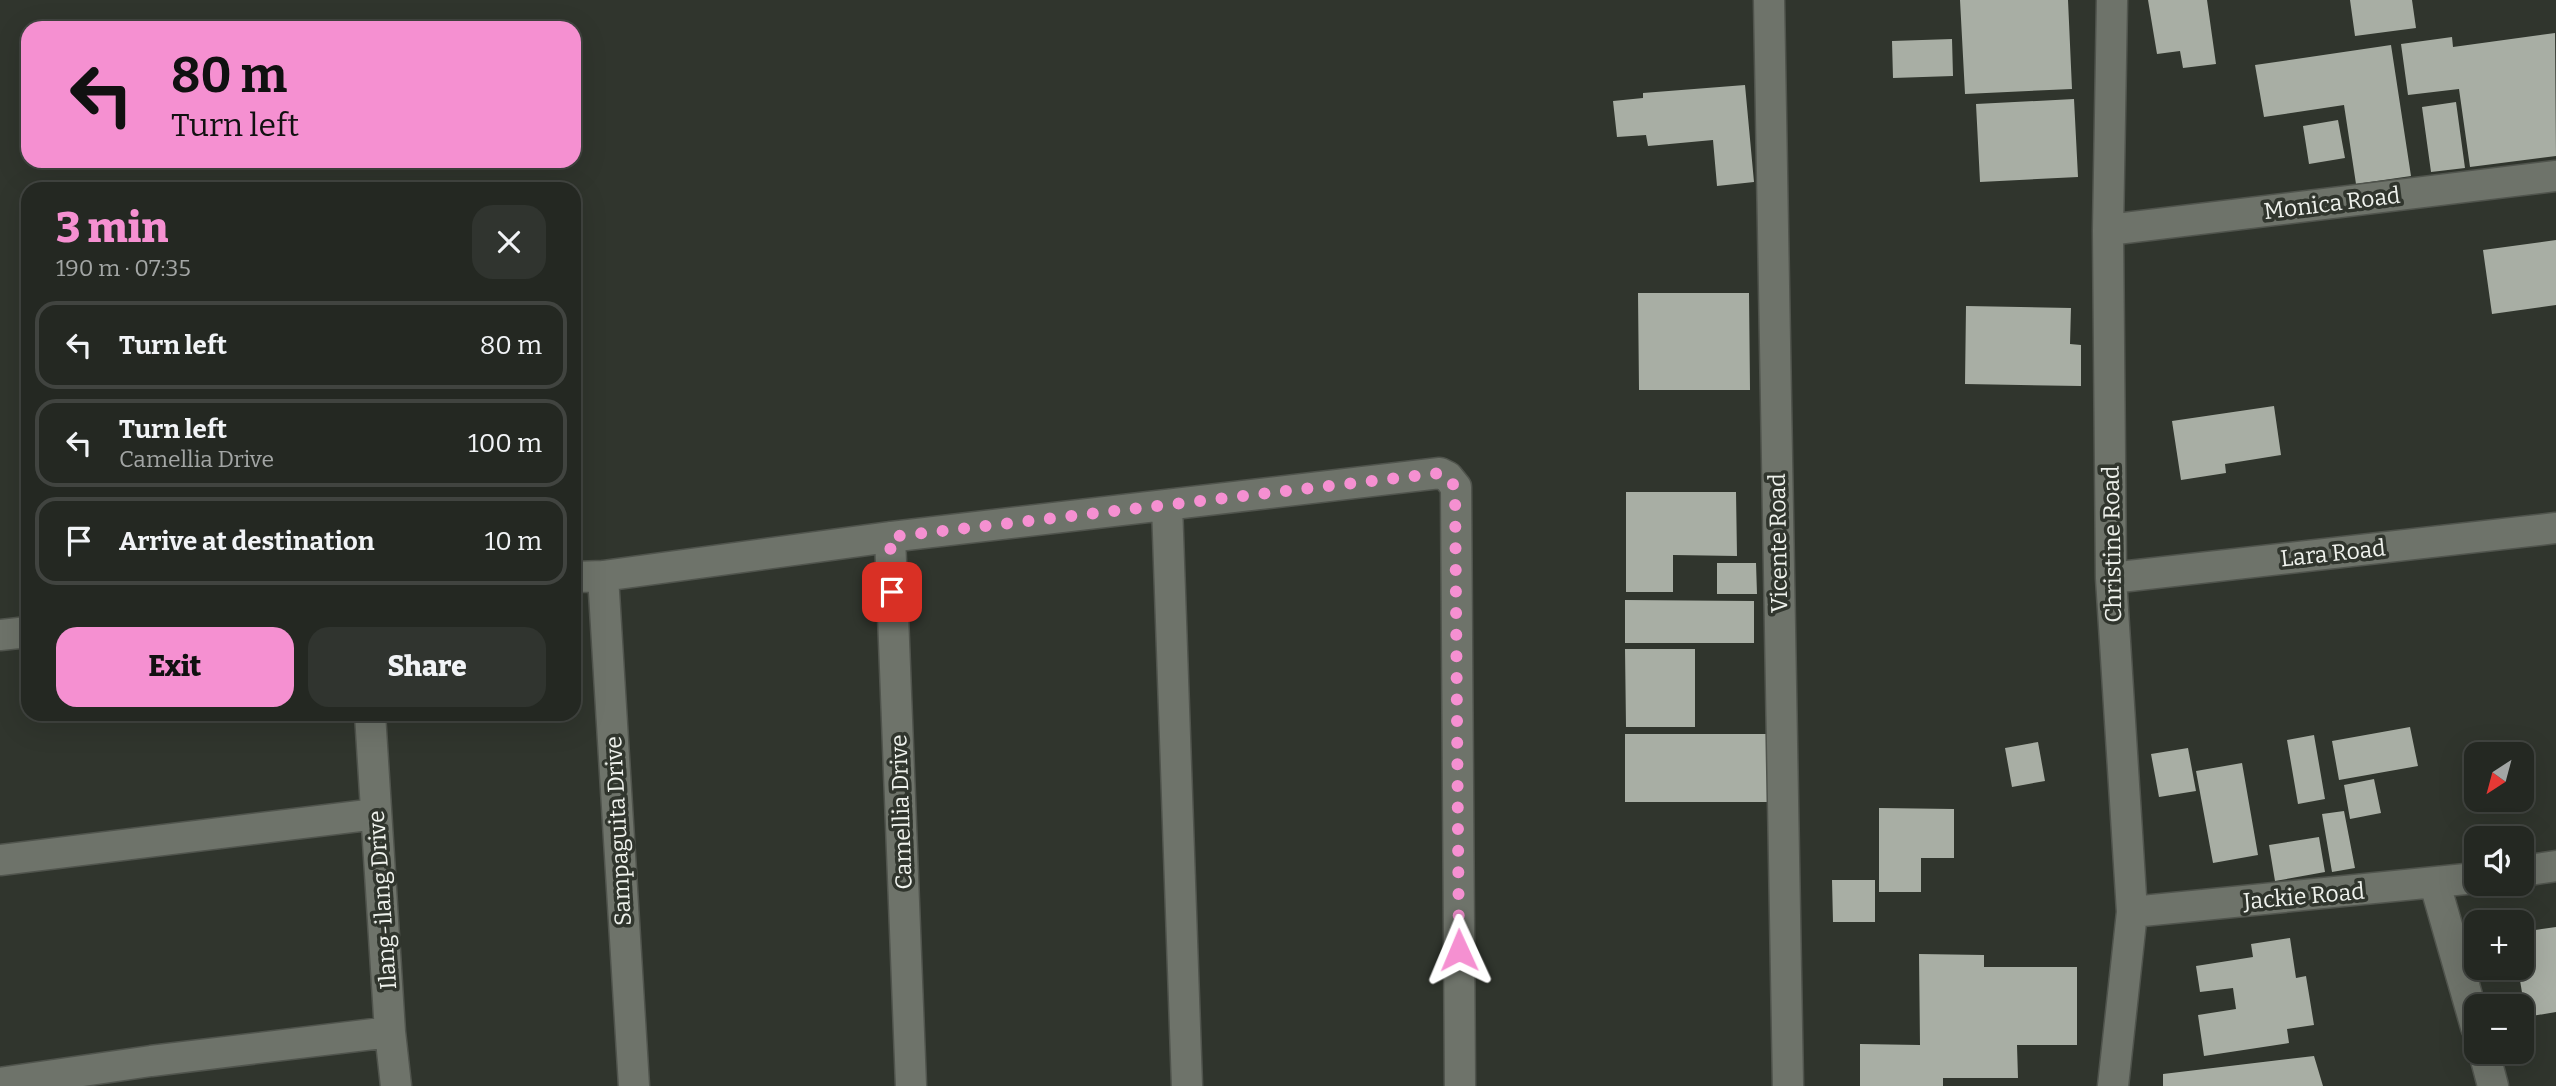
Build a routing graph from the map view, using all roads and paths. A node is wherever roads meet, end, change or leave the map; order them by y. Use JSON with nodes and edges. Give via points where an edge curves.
{"nodes":[{"id":1,"x":1769,"y":0,"type":"edge"},
{"id":2,"x":2112,"y":0,"type":"edge"},
{"id":3,"x":2556,"y":176,"type":"edge"},
{"id":4,"x":2108,"y":230,"type":"junction"},
{"id":5,"x":1167,"y":505,"type":"junction"},
{"id":6,"x":2556,"y":528,"type":"edge"},
{"id":7,"x":890,"y":537,"type":"junction"},
{"id":8,"x":589,"y":576,"type":"edge"},
{"id":9,"x":2110,"y":578,"type":"junction"},
{"id":10,"x":21,"y":633,"type":"edge"},
{"id":11,"x":0,"y":635,"type":"edge"},
{"id":12,"x":370,"y":721,"type":"edge"},
{"id":13,"x":376,"y":814,"type":"junction"},
{"id":14,"x":0,"y":860,"type":"edge"},
{"id":15,"x":2556,"y":866,"type":"edge"},
{"id":16,"x":2534,"y":869,"type":"edge"},
{"id":17,"x":2464,"y":880,"type":"edge"},
{"id":18,"x":2435,"y":884,"type":"junction"},
{"id":19,"x":2132,"y":912,"type":"junction"},
{"id":20,"x":2467,"y":994,"type":"edge"},
{"id":21,"x":390,"y":1031,"type":"junction"},
{"id":22,"x":2487,"y":1064,"type":"edge"},
{"id":23,"x":151,"y":1074,"type":"edge"},
{"id":24,"x":0,"y":1083,"type":"edge"},
{"id":25,"x":396,"y":1086,"type":"edge"},
{"id":26,"x":634,"y":1086,"type":"edge"},
{"id":27,"x":911,"y":1086,"type":"edge"},
{"id":28,"x":1187,"y":1086,"type":"edge"},
{"id":29,"x":1460,"y":1086,"type":"edge"},
{"id":30,"x":1788,"y":1086,"type":"edge"},
{"id":31,"x":2113,"y":1086,"type":"edge"},
{"id":32,"x":2493,"y":1086,"type":"edge"}],
"edges":[{"from":1,"to":30,"type":"street","name":"Vicente Road"},
{"from":2,"to":4,"type":"street","name":"Christine Road"},
{"from":3,"to":4,"type":"street","name":"Monica Road"},
{"from":4,"to":9,"type":"street","name":"Christine Road"},
{"from":5,"to":7,"type":"street"},
{"from":5,"to":28,"type":"street"},
{"from":5,"to":29,"type":"street","via":[[1440,473],[1455,487]]},
{"from":6,"to":9,"type":"street","name":"Lara Road"},
{"from":7,"to":8,"type":"street"},
{"from":7,"to":27,"type":"street","name":"Camellia Drive"},
{"from":8,"to":26,"type":"street","name":"Sampaguita Drive"},
{"from":9,"to":19,"type":"street","name":"Christine Road"},
{"from":10,"to":11,"type":"street"},
{"from":12,"to":13,"type":"street","name":"Ilang-ilang Drive"},
{"from":13,"to":14,"type":"street"},
{"from":13,"to":21,"type":"street","name":"Ilang-ilang Drive"},
{"from":15,"to":16,"type":"street"},
{"from":17,"to":18,"type":"street","name":"Jackie Road"},
{"from":18,"to":19,"type":"street","name":"Jackie Road"},
{"from":18,"to":20,"type":"street"},
{"from":19,"to":31,"type":"street","name":"Christine Road"},
{"from":21,"to":23,"type":"street"},
{"from":21,"to":25,"type":"street","name":"Ilang-ilang Drive"},
{"from":22,"to":32,"type":"street"},
{"from":23,"to":24,"type":"street"}]}
